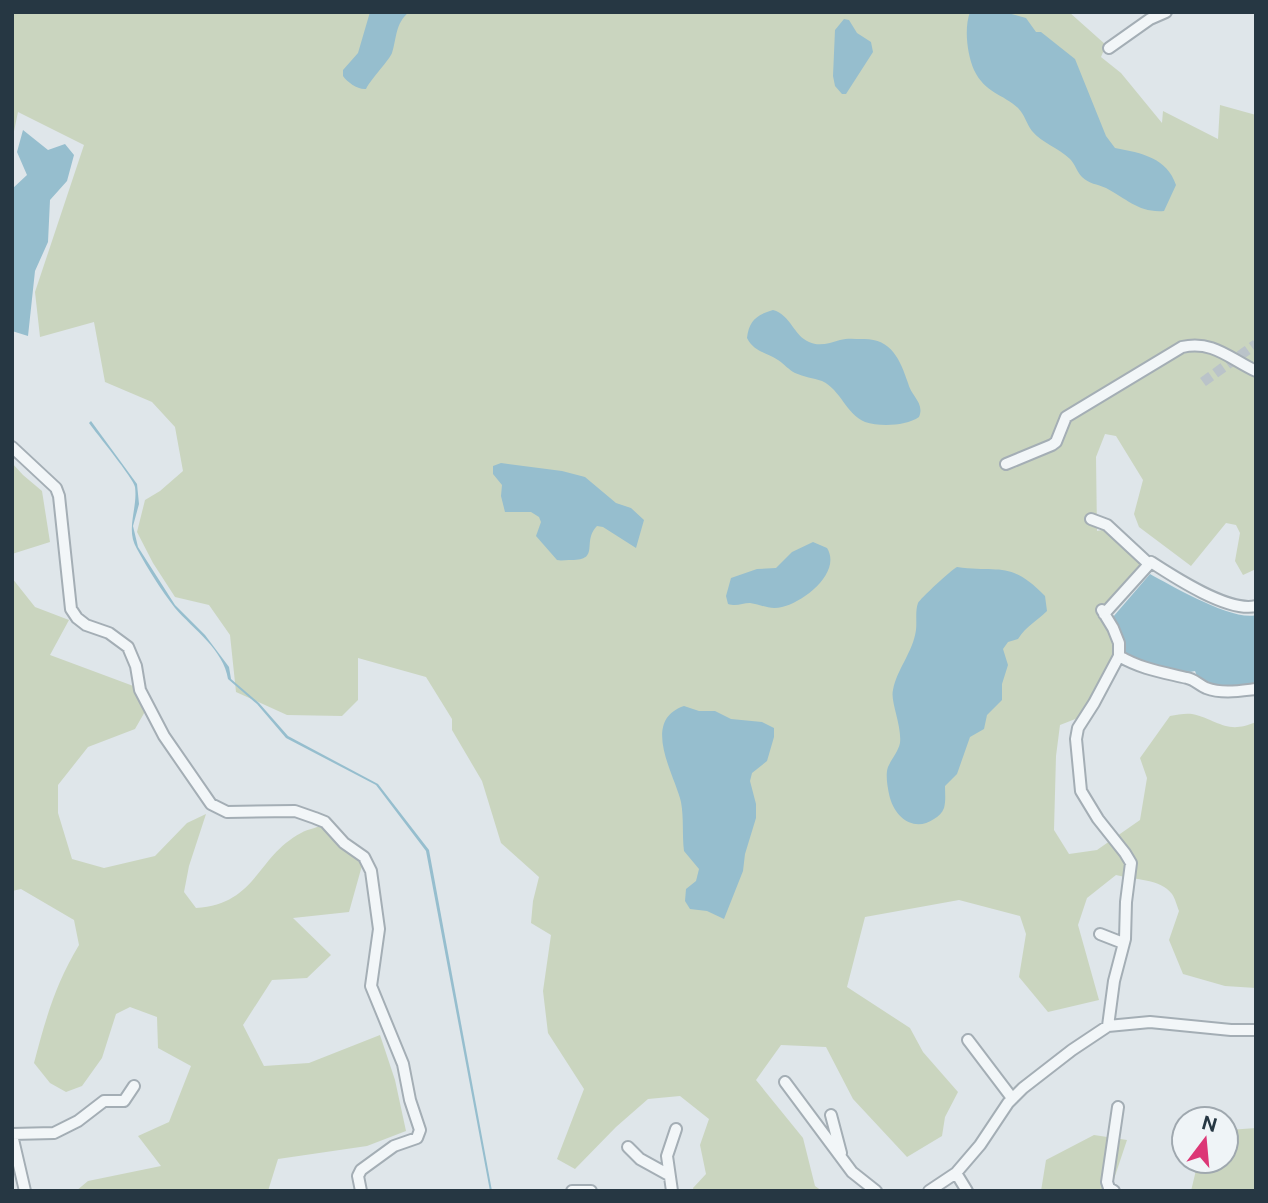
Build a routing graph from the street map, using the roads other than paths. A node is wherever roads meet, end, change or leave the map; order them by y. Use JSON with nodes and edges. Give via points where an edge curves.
{"nodes":[{"id":1,"x":1157,"y":13,"type":"edge"},
{"id":2,"x":1109,"y":48,"type":"dead end"},
{"id":3,"x":1256,"y":371,"type":"edge"},
{"id":4,"x":12,"y":447,"type":"edge"},
{"id":5,"x":1006,"y":464,"type":"dead end"},
{"id":6,"x":1091,"y":519,"type":"dead end"},
{"id":7,"x":1149,"y":564,"type":"junction"},
{"id":8,"x":1256,"y":606,"type":"edge"},
{"id":9,"x":1119,"y":656,"type":"junction"},
{"id":10,"x":1256,"y":689,"type":"edge"},
{"id":11,"x":1100,"y":934,"type":"dead end"},
{"id":12,"x":1124,"y":943,"type":"junction"},
{"id":13,"x":1108,"y":1026,"type":"junction"},
{"id":14,"x":1256,"y":1030,"type":"edge"},
{"id":15,"x":968,"y":1040,"type":"dead end"},
{"id":16,"x":785,"y":1082,"type":"dead end"},
{"id":17,"x":134,"y":1086,"type":"dead end"},
{"id":18,"x":1012,"y":1098,"type":"junction"},
{"id":19,"x":1118,"y":1107,"type":"dead end"},
{"id":20,"x":831,"y":1115,"type":"dead end"},
{"id":21,"x":676,"y":1129,"type":"dead end"},
{"id":22,"x":12,"y":1134,"type":"edge"},
{"id":23,"x":628,"y":1147,"type":"dead end"},
{"id":24,"x":843,"y":1159,"type":"junction"},
{"id":25,"x":956,"y":1173,"type":"junction"},
{"id":26,"x":669,"y":1175,"type":"junction"},
{"id":27,"x":872,"y":1190,"type":"edge"},
{"id":28,"x":25,"y":1191,"type":"edge"},
{"id":29,"x":361,"y":1191,"type":"edge"},
{"id":30,"x":572,"y":1191,"type":"edge"},
{"id":31,"x":591,"y":1191,"type":"edge"},
{"id":32,"x":672,"y":1191,"type":"edge"},
{"id":33,"x":929,"y":1191,"type":"edge"},
{"id":34,"x":967,"y":1191,"type":"edge"},
{"id":35,"x":1114,"y":1191,"type":"edge"}],
"edges":[{"from":1,"to":2,"type":"street"},
{"from":3,"to":5,"type":"street","via":[[1209,345],[1182,347],[1066,416],[1052,445]]},
{"from":4,"to":29,"type":"street","via":[[60,496],[71,609],[86,625],[109,633],[128,647],[140,690],[164,736],[210,802],[227,812],[295,811],[326,822],[366,862],[379,929],[371,986],[403,1064],[420,1130],[417,1138],[394,1146],[361,1170]]},
{"from":6,"to":7,"type":"street","via":[[1107,525]]},
{"from":7,"to":8,"type":"street","via":[[1216,598],[1241,607]]},
{"from":7,"to":9,"type":"street","via":[[1103,612],[1119,643]]},
{"from":9,"to":10,"type":"street","via":[[1207,688],[1227,692]]},
{"from":9,"to":12,"type":"street","via":[[1077,728],[1076,739],[1082,791],[1131,863]]},
{"from":11,"to":12,"type":"street"},
{"from":12,"to":13,"type":"street"},
{"from":13,"to":14,"type":"street","via":[[1150,1022]]},
{"from":13,"to":18,"type":"street"},
{"from":15,"to":18,"type":"street"},
{"from":16,"to":24,"type":"street"},
{"from":17,"to":22,"type":"street","via":[[124,1101],[104,1101],[54,1133]]},
{"from":18,"to":25,"type":"street"},
{"from":19,"to":35,"type":"street","via":[[1107,1182]]},
{"from":20,"to":24,"type":"street"},
{"from":21,"to":26,"type":"street","via":[[669,1145]]},
{"from":22,"to":28,"type":"street"},
{"from":23,"to":26,"type":"street"},
{"from":24,"to":27,"type":"street"},
{"from":25,"to":33,"type":"street"},
{"from":25,"to":34,"type":"street"},
{"from":26,"to":32,"type":"street"},
{"from":30,"to":31,"type":"street"}]}
